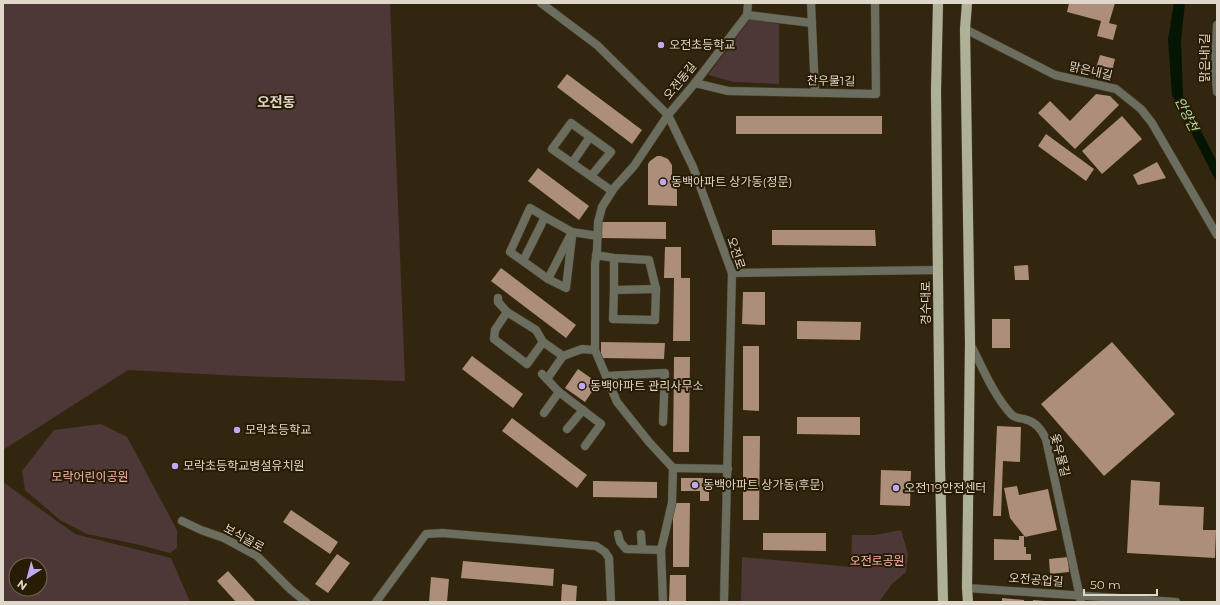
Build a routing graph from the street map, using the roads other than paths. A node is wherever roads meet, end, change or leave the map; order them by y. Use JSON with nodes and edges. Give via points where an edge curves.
{"nodes":[{"id":1,"x":541,"y":3,"type":"edge"},
{"id":2,"x":748,"y":3,"type":"edge"},
{"id":3,"x":812,"y":3,"type":"edge"},
{"id":4,"x":874,"y":3,"type":"edge"},
{"id":5,"x":938,"y":3,"type":"edge"},
{"id":6,"x":967,"y":3,"type":"edge"},
{"id":7,"x":747,"y":15,"type":"junction"},
{"id":8,"x":812,"y":23,"type":"junction"},
{"id":9,"x":1217,"y":25,"type":"edge"},
{"id":10,"x":966,"y":29,"type":"junction"},
{"id":11,"x":695,"y":83,"type":"junction"},
{"id":12,"x":815,"y":92,"type":"junction"},
{"id":13,"x":1217,"y":92,"type":"edge"},
{"id":14,"x":668,"y":115,"type":"junction"},
{"id":15,"x":590,"y":137,"type":"junction"},
{"id":16,"x":572,"y":163,"type":"junction"},
{"id":17,"x":590,"y":176,"type":"junction"},
{"id":18,"x":612,"y":191,"type":"junction"},
{"id":19,"x":545,"y":217,"type":"junction"},
{"id":20,"x":572,"y":232,"type":"junction"},
{"id":21,"x":1217,"y":235,"type":"edge"},
{"id":22,"x":598,"y":236,"type":"junction"},
{"id":23,"x":596,"y":255,"type":"junction"},
{"id":24,"x":614,"y":258,"type":"junction"},
{"id":25,"x":523,"y":261,"type":"junction"},
{"id":26,"x":938,"y":270,"type":"junction"},
{"id":27,"x":732,"y":273,"type":"junction"},
{"id":28,"x":548,"y":279,"type":"junction"},
{"id":29,"x":656,"y":289,"type":"junction"},
{"id":30,"x":614,"y":290,"type":"junction"},
{"id":31,"x":498,"y":298,"type":"dead end"},
{"id":32,"x":507,"y":312,"type":"junction"},
{"id":33,"x":543,"y":342,"type":"junction"},
{"id":34,"x":970,"y":342,"type":"junction"},
{"id":35,"x":595,"y":350,"type":"junction"},
{"id":36,"x":563,"y":356,"type":"junction"},
{"id":37,"x":606,"y":376,"type":"junction"},
{"id":38,"x":559,"y":392,"type":"junction"},
{"id":39,"x":583,"y":410,"type":"junction"},
{"id":40,"x":544,"y":413,"type":"dead end"},
{"id":41,"x":663,"y":422,"type":"dead end"},
{"id":42,"x":567,"y":429,"type":"dead end"},
{"id":43,"x":585,"y":446,"type":"dead end"},
{"id":44,"x":673,"y":468,"type":"junction"},
{"id":45,"x":728,"y":469,"type":"junction"},
{"id":46,"x":182,"y":521,"type":"dead end"},
{"id":47,"x":618,"y":534,"type":"dead end"},
{"id":48,"x":641,"y":534,"type":"dead end"},
{"id":49,"x":642,"y":549,"type":"junction"},
{"id":50,"x":662,"y":550,"type":"junction"},
{"id":51,"x":967,"y":588,"type":"junction"},
{"id":52,"x":1080,"y":599,"type":"edge"},
{"id":53,"x":306,"y":602,"type":"edge"},
{"id":54,"x":376,"y":602,"type":"edge"},
{"id":55,"x":611,"y":602,"type":"edge"},
{"id":56,"x":662,"y":602,"type":"edge"},
{"id":57,"x":724,"y":602,"type":"edge"},
{"id":58,"x":943,"y":602,"type":"edge"},
{"id":59,"x":968,"y":602,"type":"edge"},
{"id":60,"x":1176,"y":602,"type":"edge"}],
"edges":[{"from":1,"to":14,"type":"street","name":"오전로","via":[[597,45]]},
{"from":2,"to":7,"type":"street"},
{"from":3,"to":8,"type":"street"},
{"from":4,"to":12,"type":"street","name":"찬우물1길","via":[[876,94]]},
{"from":5,"to":26,"type":"main road","name":"경수대로"},
{"from":6,"to":10,"type":"main road"},
{"from":7,"to":8,"type":"street"},
{"from":7,"to":11,"type":"street","name":"오전동길"},
{"from":8,"to":12,"type":"street"},
{"from":9,"to":13,"type":"street","name":"맑은내1길"},
{"from":10,"to":21,"type":"street","name":"맑은내길","via":[[1055,75],[1116,89],[1152,123]]},
{"from":10,"to":34,"type":"main road"},
{"from":11,"to":12,"type":"street","name":"찬우물1길","via":[[728,91]]},
{"from":11,"to":14,"type":"street","name":"오전동길"},
{"from":14,"to":18,"type":"street","name":"오전동길","via":[[634,166]]},
{"from":14,"to":27,"type":"street","name":"오전로","via":[[693,167]]},
{"from":15,"to":16,"type":"street"},
{"from":15,"to":16,"type":"street","via":[[571,123],[552,149]]},
{"from":15,"to":17,"type":"street","via":[[611,152]]},
{"from":16,"to":17,"type":"street"},
{"from":17,"to":18,"type":"street"},
{"from":18,"to":22,"type":"street","name":"오전동길","via":[[602,206]]},
{"from":19,"to":20,"type":"street"},
{"from":19,"to":25,"type":"street"},
{"from":19,"to":25,"type":"street","via":[[530,208],[510,252]]},
{"from":20,"to":22,"type":"street"},
{"from":20,"to":28,"type":"street"},
{"from":20,"to":28,"type":"street","via":[[566,288]]},
{"from":22,"to":23,"type":"street","name":"오전동길"},
{"from":23,"to":24,"type":"street"},
{"from":23,"to":35,"type":"street","name":"오전동길"},
{"from":24,"to":29,"type":"street","via":[[649,260]]},
{"from":24,"to":30,"type":"street"},
{"from":25,"to":28,"type":"street"},
{"from":26,"to":27,"type":"street"},
{"from":26,"to":58,"type":"main road","name":"경수대로"},
{"from":27,"to":45,"type":"street","name":"오전로"},
{"from":29,"to":30,"type":"street"},
{"from":29,"to":30,"type":"street","via":[[656,320],[613,319]]},
{"from":31,"to":32,"type":"street","via":[[498,302]]},
{"from":32,"to":33,"type":"street","via":[[536,330]]},
{"from":32,"to":33,"type":"street","via":[[495,330],[494,340],[527,364]]},
{"from":33,"to":36,"type":"street"},
{"from":34,"to":51,"type":"main road"},
{"from":34,"to":52,"type":"street","name":"옻우물길","via":[[988,379],[1005,405],[1014,416],[1028,420],[1040,428],[1046,439]]},
{"from":35,"to":36,"type":"street","via":[[582,349]]},
{"from":35,"to":37,"type":"street"},
{"from":36,"to":38,"type":"street","via":[[545,376]]},
{"from":37,"to":41,"type":"street","via":[[665,373]]},
{"from":37,"to":44,"type":"street","via":[[617,402]]},
{"from":38,"to":39,"type":"street"},
{"from":38,"to":40,"type":"street"},
{"from":39,"to":42,"type":"street"},
{"from":39,"to":43,"type":"street","via":[[601,424]]},
{"from":44,"to":45,"type":"street"},
{"from":44,"to":50,"type":"street","via":[[672,503]]},
{"from":45,"to":57,"type":"street","name":"오전로"},
{"from":46,"to":53,"type":"street","name":"보식골로","via":[[224,538],[257,556]]},
{"from":47,"to":49,"type":"street","via":[[626,549]]},
{"from":48,"to":49,"type":"street"},
{"from":49,"to":50,"type":"street"},
{"from":50,"to":56,"type":"street"},
{"from":51,"to":52,"type":"street","name":"오전공업길"},
{"from":51,"to":59,"type":"main road"},
{"from":52,"to":60,"type":"street","name":"오전공업길"},
{"from":54,"to":55,"type":"street","via":[[426,534],[442,533],[596,546],[609,558]]}]}
